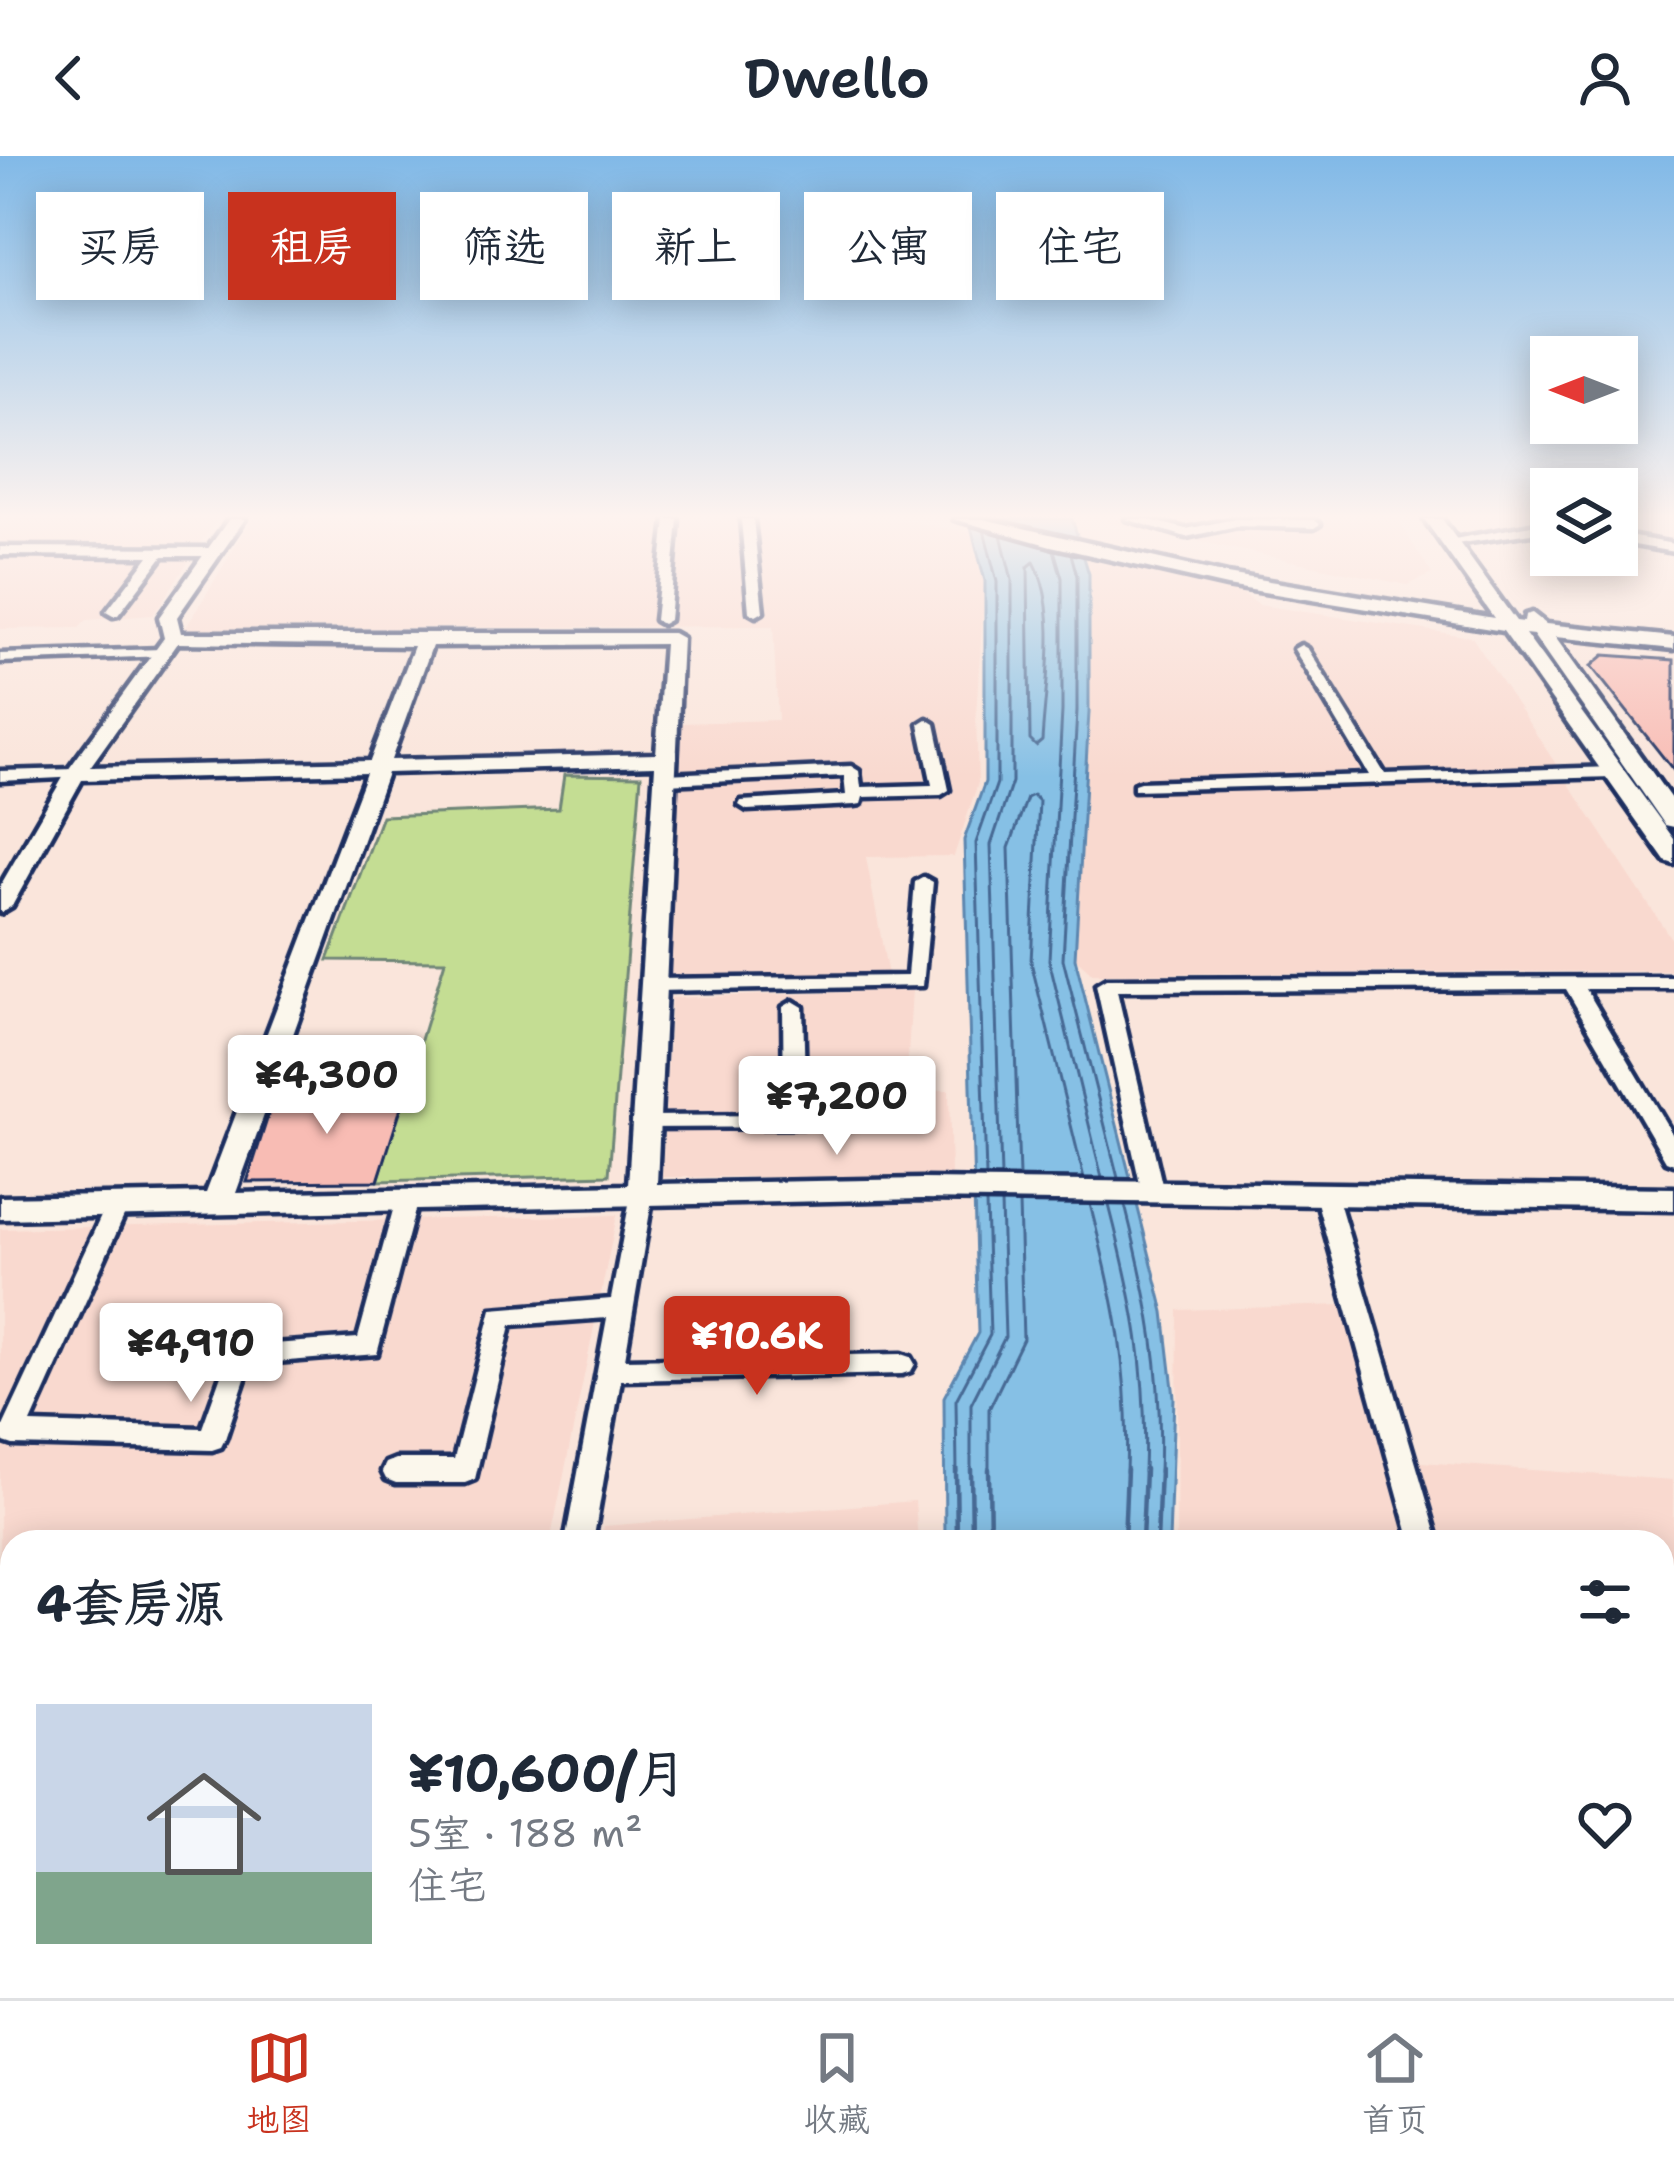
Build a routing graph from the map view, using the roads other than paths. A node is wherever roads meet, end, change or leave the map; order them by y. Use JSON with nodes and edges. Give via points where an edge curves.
{"nodes":[{"id":1,"x":118,"y":605,"type":"edge"},
{"id":2,"x":177,"y":605,"type":"edge"},
{"id":3,"x":663,"y":605,"type":"edge"},
{"id":4,"x":755,"y":605,"type":"edge"},
{"id":5,"x":1388,"y":605,"type":"edge"},
{"id":6,"x":1506,"y":605,"type":"edge"},
{"id":7,"x":113,"y":612,"type":"dead end"},
{"id":8,"x":756,"y":612,"type":"dead end"},
{"id":9,"x":662,"y":620,"type":"dead end"},
{"id":10,"x":1521,"y":622,"type":"junction"},
{"id":11,"x":1674,"y":630,"type":"edge"},
{"id":12,"x":425,"y":641,"type":"junction"},
{"id":13,"x":1674,"y":643,"type":"edge"},
{"id":14,"x":168,"y":645,"type":"junction"},
{"id":15,"x":1301,"y":649,"type":"dead end"},
{"id":16,"x":0,"y":658,"type":"edge"},
{"id":17,"x":927,"y":724,"type":"dead end"},
{"id":18,"x":378,"y":767,"type":"junction"},
{"id":19,"x":666,"y":770,"type":"junction"},
{"id":20,"x":1613,"y":772,"type":"junction"},
{"id":21,"x":75,"y":774,"type":"junction"},
{"id":22,"x":0,"y":776,"type":"edge"},
{"id":23,"x":1380,"y":779,"type":"junction"},
{"id":24,"x":1139,"y":787,"type":"dead end"},
{"id":25,"x":854,"y":792,"type":"junction"},
{"id":26,"x":747,"y":805,"type":"dead end"},
{"id":27,"x":1674,"y":820,"type":"edge"},
{"id":28,"x":1674,"y":856,"type":"edge"},
{"id":29,"x":924,"y":882,"type":"dead end"},
{"id":30,"x":0,"y":906,"type":"edge"},
{"id":31,"x":1674,"y":982,"type":"edge"},
{"id":32,"x":1573,"y":983,"type":"junction"},
{"id":33,"x":653,"y":986,"type":"junction"},
{"id":34,"x":793,"y":1006,"type":"dead end"},
{"id":35,"x":646,"y":1123,"type":"junction"},
{"id":36,"x":1674,"y":1156,"type":"edge"},
{"id":37,"x":1153,"y":1192,"type":"junction"},
{"id":38,"x":642,"y":1194,"type":"junction"},
{"id":39,"x":1326,"y":1195,"type":"junction"},
{"id":40,"x":407,"y":1199,"type":"junction"},
{"id":41,"x":1674,"y":1199,"type":"edge"},
{"id":42,"x":217,"y":1203,"type":"junction"},
{"id":43,"x":117,"y":1205,"type":"junction"},
{"id":44,"x":0,"y":1208,"type":"edge"},
{"id":45,"x":621,"y":1308,"type":"junction"},
{"id":46,"x":902,"y":1364,"type":"dead end"},
{"id":47,"x":610,"y":1370,"type":"junction"},
{"id":48,"x":396,"y":1471,"type":"dead end"},
{"id":49,"x":580,"y":1530,"type":"edge"},
{"id":50,"x":1422,"y":1530,"type":"edge"}],
"edges":[{"from":1,"to":7,"type":"street"},
{"from":2,"to":14,"type":"street"},
{"from":3,"to":9,"type":"street"},
{"from":4,"to":8,"type":"street"},
{"from":5,"to":10,"type":"main road"},
{"from":6,"to":10,"type":"main road"},
{"from":10,"to":11,"type":"main road"},
{"from":10,"to":13,"type":"main road"},
{"from":10,"to":20,"type":"main road"},
{"from":10,"to":27,"type":"main road"},
{"from":12,"to":14,"type":"street"},
{"from":12,"to":18,"type":"street"},
{"from":12,"to":19,"type":"street","via":[[673,638]]},
{"from":14,"to":16,"type":"street"},
{"from":14,"to":21,"type":"street"},
{"from":15,"to":23,"type":"street"},
{"from":17,"to":25,"type":"street","via":[[941,790]]},
{"from":18,"to":19,"type":"street"},
{"from":18,"to":21,"type":"street"},
{"from":18,"to":42,"type":"street"},
{"from":19,"to":25,"type":"street","via":[[851,771]]},
{"from":19,"to":33,"type":"street"},
{"from":20,"to":23,"type":"street"},
{"from":20,"to":28,"type":"main road"},
{"from":21,"to":22,"type":"street"},
{"from":21,"to":30,"type":"street"},
{"from":23,"to":24,"type":"street"},
{"from":25,"to":26,"type":"street","via":[[855,800]]},
{"from":29,"to":33,"type":"street","via":[[916,982]]},
{"from":31,"to":32,"type":"street"},
{"from":32,"to":36,"type":"street"},
{"from":32,"to":37,"type":"street","via":[[1106,985]]},
{"from":33,"to":35,"type":"street"},
{"from":34,"to":35,"type":"street","via":[[795,1122]]},
{"from":35,"to":38,"type":"street"},
{"from":37,"to":38,"type":"street"},
{"from":37,"to":39,"type":"street"},
{"from":38,"to":40,"type":"street"},
{"from":38,"to":45,"type":"street"},
{"from":39,"to":41,"type":"street"},
{"from":39,"to":50,"type":"street"},
{"from":40,"to":42,"type":"street"},
{"from":40,"to":43,"type":"street","via":[[368,1347],[240,1354],[212,1439],[13,1433]]},
{"from":42,"to":43,"type":"street"},
{"from":43,"to":44,"type":"street"},
{"from":45,"to":47,"type":"street"},
{"from":45,"to":48,"type":"street","via":[[501,1316],[465,1471]]},
{"from":46,"to":47,"type":"street"},
{"from":47,"to":49,"type":"street"}]}
